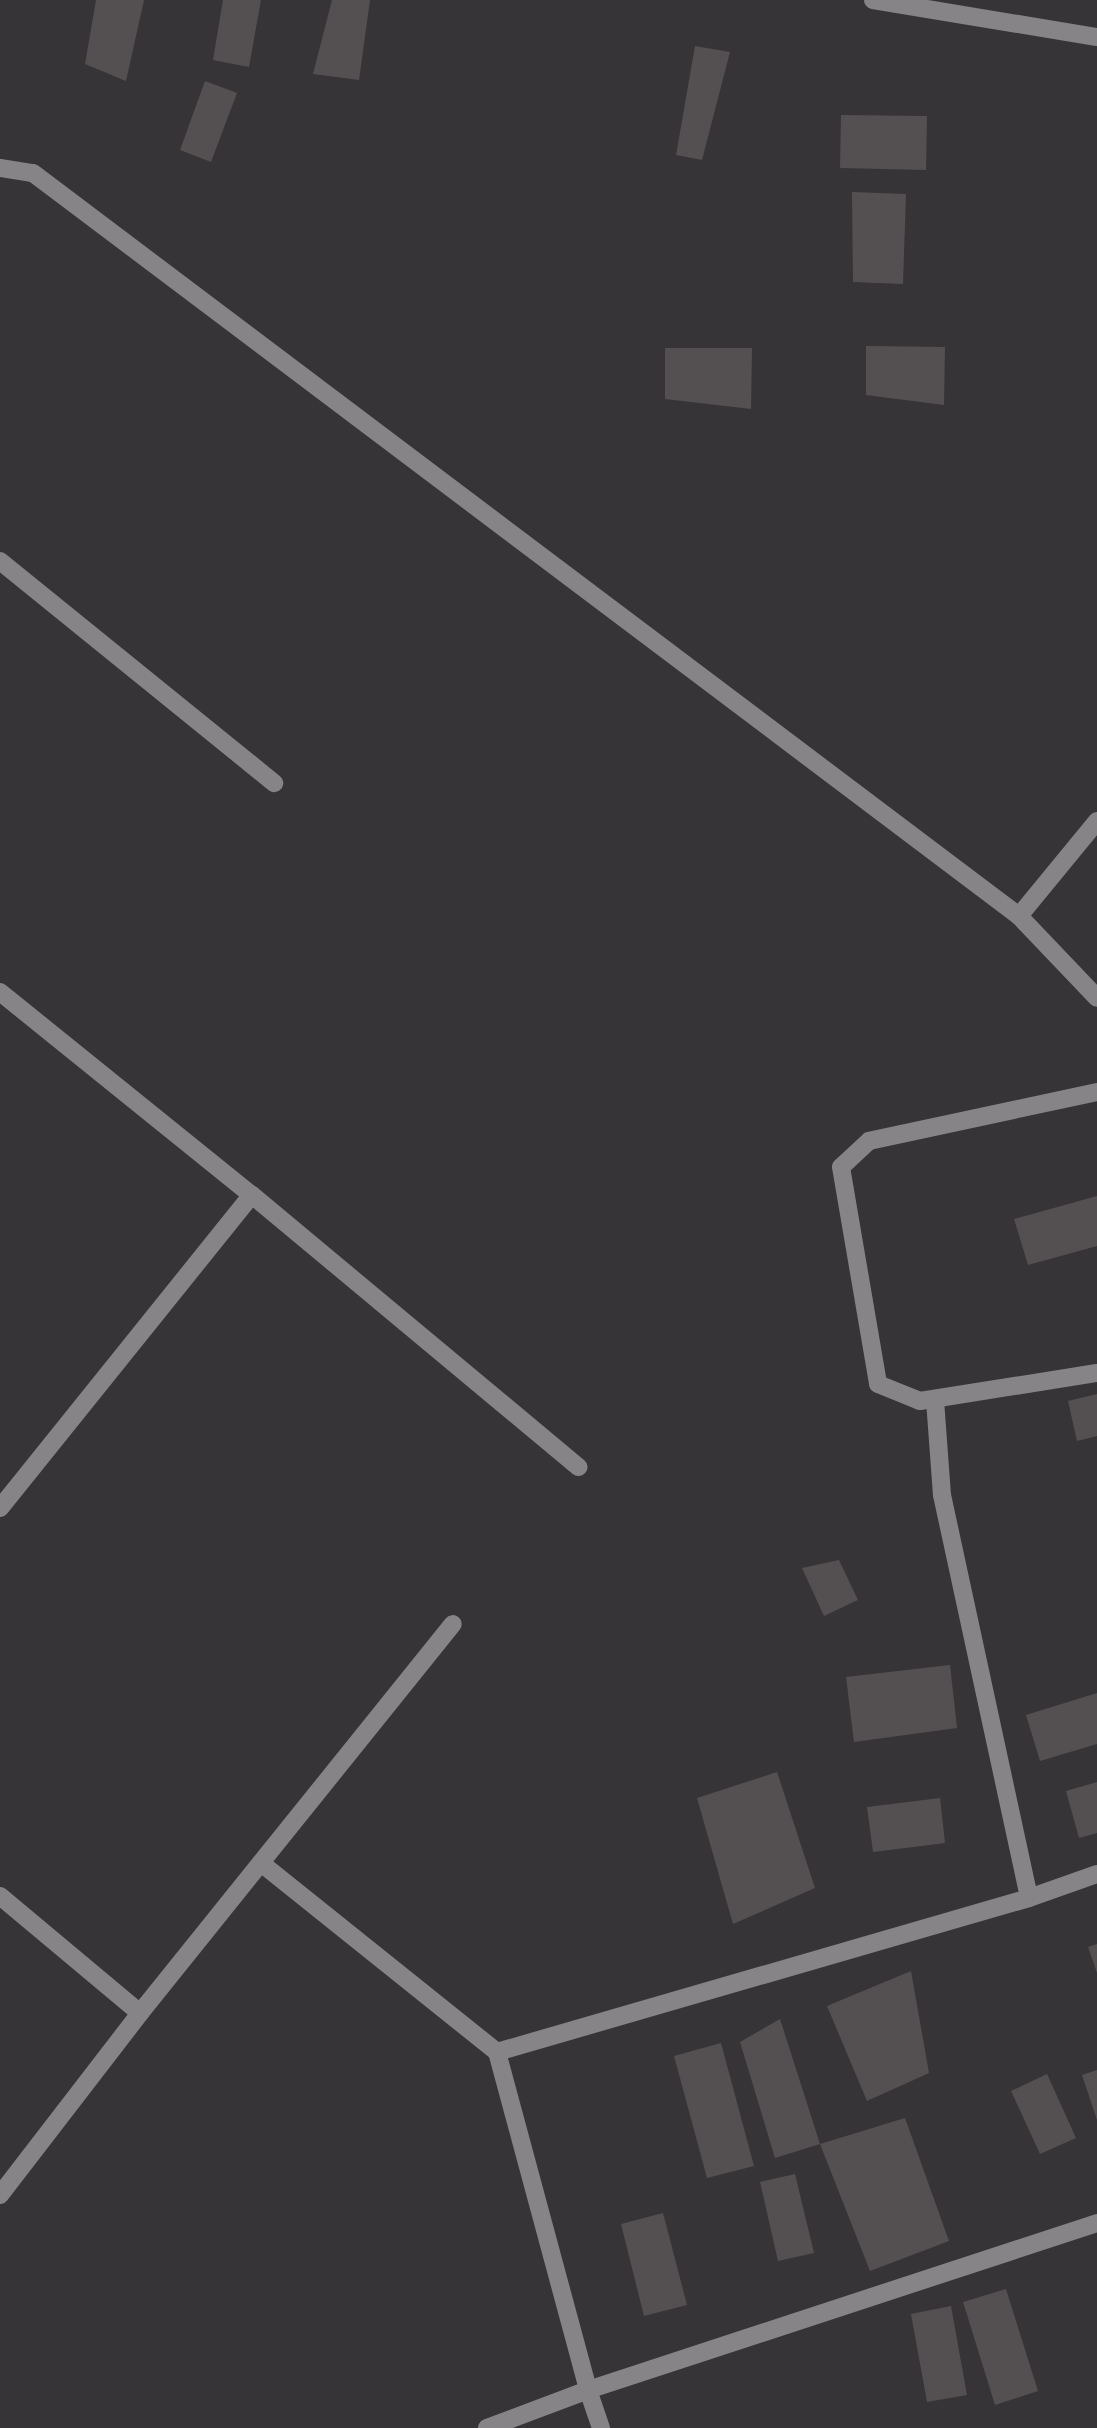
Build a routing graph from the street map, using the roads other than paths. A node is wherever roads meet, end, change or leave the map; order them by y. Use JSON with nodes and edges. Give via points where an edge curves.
{"nodes":[{"id":1,"x":873,"y":0,"type":"edge"},
{"id":2,"x":1097,"y":37,"type":"edge"},
{"id":3,"x":0,"y":168,"type":"edge"},
{"id":4,"x":0,"y":561,"type":"edge"},
{"id":5,"x":274,"y":783,"type":"dead end"},
{"id":6,"x":1097,"y":821,"type":"edge"},
{"id":7,"x":1019,"y":916,"type":"junction"},
{"id":8,"x":0,"y":992,"type":"edge"},
{"id":9,"x":1097,"y":998,"type":"edge"},
{"id":10,"x":1097,"y":1092,"type":"edge"},
{"id":11,"x":252,"y":1195,"type":"junction"},
{"id":12,"x":1097,"y":1373,"type":"edge"},
{"id":13,"x":935,"y":1400,"type":"junction"},
{"id":14,"x":579,"y":1466,"type":"dead end"},
{"id":15,"x":0,"y":1508,"type":"edge"},
{"id":16,"x":453,"y":1624,"type":"dead end"},
{"id":17,"x":261,"y":1863,"type":"junction"},
{"id":18,"x":1097,"y":1874,"type":"edge"},
{"id":19,"x":0,"y":1896,"type":"edge"},
{"id":20,"x":1029,"y":1898,"type":"junction"},
{"id":21,"x":140,"y":2013,"type":"junction"},
{"id":22,"x":497,"y":2052,"type":"junction"},
{"id":23,"x":0,"y":2195,"type":"edge"},
{"id":24,"x":1097,"y":2223,"type":"edge"},
{"id":25,"x":588,"y":2390,"type":"junction"},
{"id":26,"x":487,"y":2428,"type":"edge"},
{"id":27,"x":601,"y":2428,"type":"edge"}],
"edges":[{"from":1,"to":2,"type":"street"},
{"from":3,"to":7,"type":"street","via":[[33,173]]},
{"from":4,"to":5,"type":"street"},
{"from":6,"to":7,"type":"street"},
{"from":7,"to":9,"type":"street"},
{"from":8,"to":11,"type":"street"},
{"from":10,"to":13,"type":"street","via":[[869,1141],[841,1167],[878,1384],[920,1401]]},
{"from":11,"to":14,"type":"street"},
{"from":11,"to":15,"type":"street"},
{"from":12,"to":13,"type":"street"},
{"from":13,"to":20,"type":"street","via":[[942,1495]]},
{"from":16,"to":17,"type":"street"},
{"from":17,"to":21,"type":"street"},
{"from":17,"to":22,"type":"street"},
{"from":18,"to":20,"type":"street"},
{"from":19,"to":21,"type":"street"},
{"from":20,"to":22,"type":"street"},
{"from":21,"to":23,"type":"street"},
{"from":22,"to":25,"type":"street"},
{"from":24,"to":25,"type":"street"},
{"from":25,"to":26,"type":"street"},
{"from":25,"to":27,"type":"street"}]}
